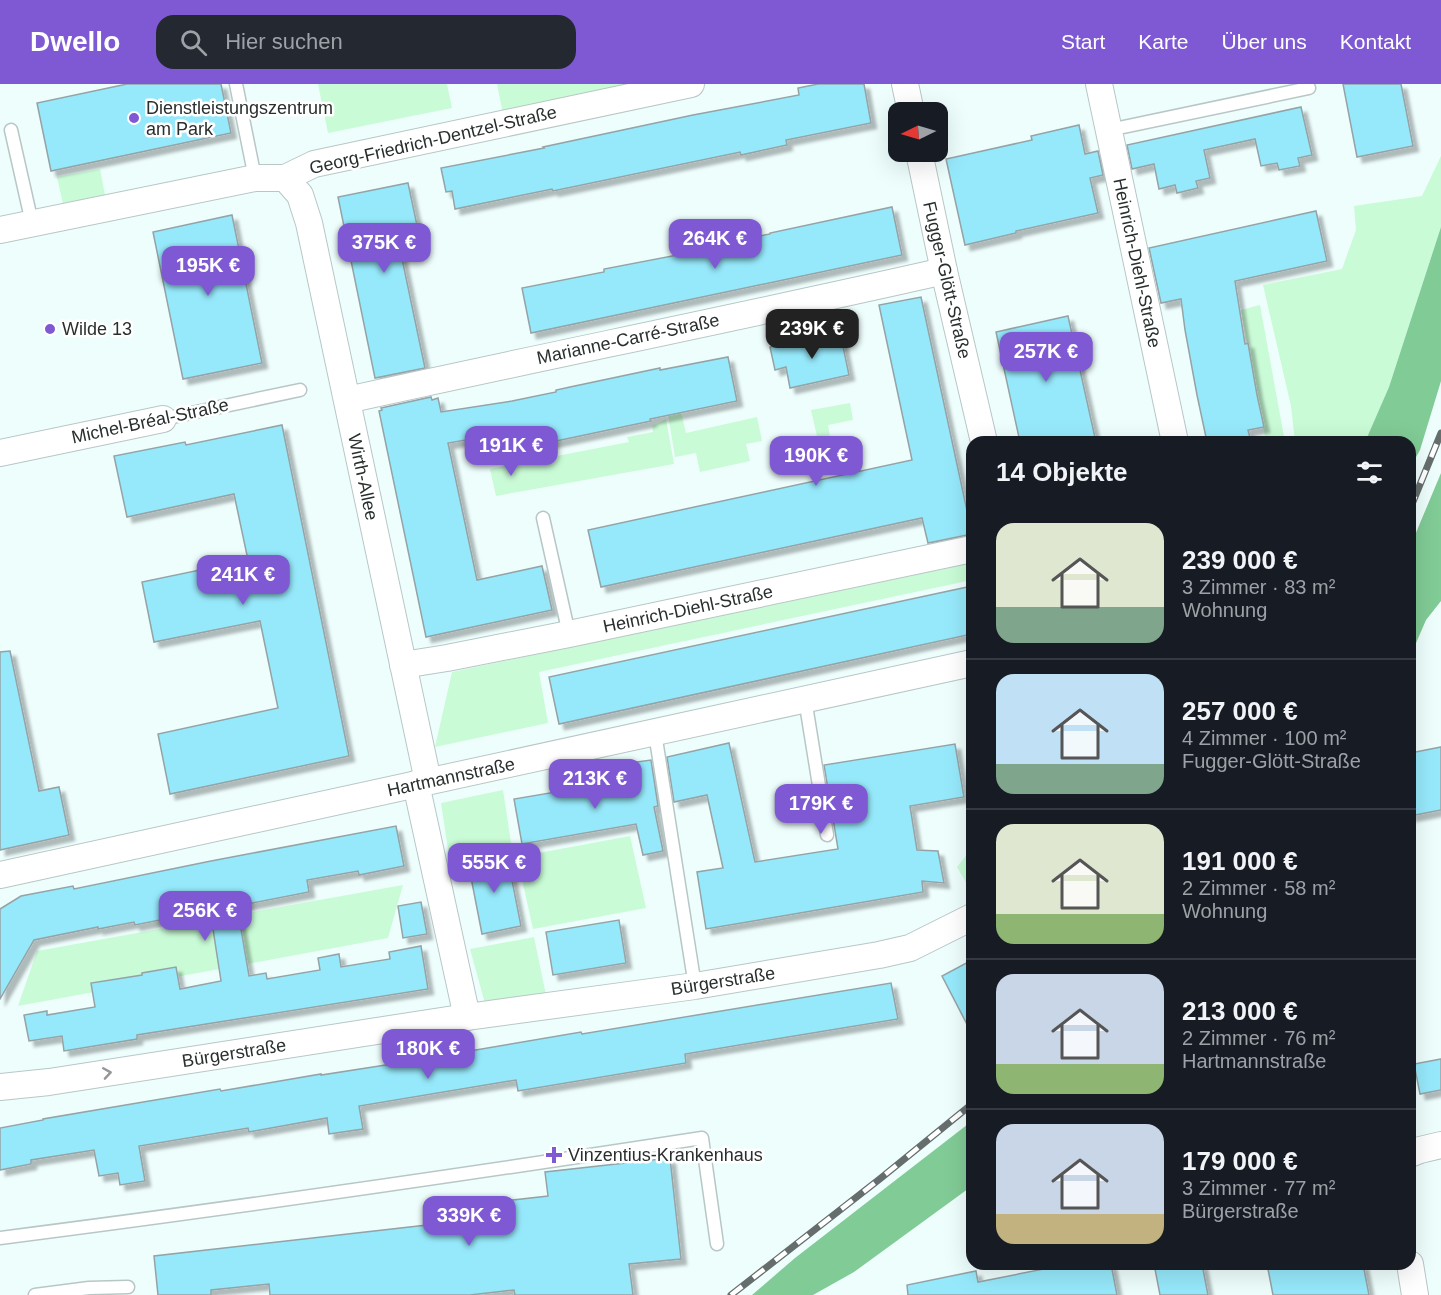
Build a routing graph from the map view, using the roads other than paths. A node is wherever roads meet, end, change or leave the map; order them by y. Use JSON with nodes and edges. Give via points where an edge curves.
{"nodes":[{"id":1,"x":236,"y":84,"type":"edge"},
{"id":2,"x":691,"y":84,"type":"edge"},
{"id":3,"x":905,"y":84,"type":"edge"},
{"id":4,"x":1099,"y":84,"type":"edge"},
{"id":5,"x":1308,"y":88,"type":"dead end"},
{"id":6,"x":909,"y":102,"type":"edge"},
{"id":7,"x":11,"y":130,"type":"dead end"},
{"id":8,"x":1109,"y":130,"type":"junction"},
{"id":9,"x":921,"y":162,"type":"edge"},
{"id":10,"x":255,"y":178,"type":"junction"},
{"id":11,"x":285,"y":178,"type":"junction"},
{"id":12,"x":32,"y":223,"type":"junction"},
{"id":13,"x":0,"y":230,"type":"edge"},
{"id":14,"x":944,"y":271,"type":"junction"},
{"id":15,"x":300,"y":390,"type":"dead end"},
{"id":16,"x":347,"y":400,"type":"junction"},
{"id":17,"x":164,"y":419,"type":"joint"},
{"id":18,"x":983,"y":436,"type":"edge"},
{"id":19,"x":1174,"y":436,"type":"edge"},
{"id":20,"x":0,"y":453,"type":"edge"},
{"id":21,"x":543,"y":518,"type":"dead end"},
{"id":22,"x":966,"y":550,"type":"edge"},
{"id":23,"x":569,"y":634,"type":"junction"},
{"id":24,"x":966,"y":664,"type":"edge"},
{"id":25,"x":403,"y":665,"type":"junction"},
{"id":26,"x":805,"y":699,"type":"junction"},
{"id":27,"x":655,"y":733,"type":"junction"},
{"id":28,"x":422,"y":783,"type":"junction"},
{"id":29,"x":827,"y":835,"type":"dead end"},
{"id":30,"x":0,"y":875,"type":"edge"},
{"id":31,"x":966,"y":920,"type":"edge"},
{"id":32,"x":695,"y":986,"type":"junction"},
{"id":33,"x":467,"y":1017,"type":"junction"},
{"id":34,"x":0,"y":1087,"type":"edge"},
{"id":35,"x":1441,"y":1146,"type":"edge"},
{"id":36,"x":1416,"y":1152,"type":"edge"},
{"id":37,"x":0,"y":1238,"type":"edge"},
{"id":38,"x":717,"y":1244,"type":"dead end"},
{"id":39,"x":1411,"y":1270,"type":"edge"},
{"id":40,"x":128,"y":1287,"type":"dead end"},
{"id":41,"x":35,"y":1295,"type":"edge"},
{"id":42,"x":1415,"y":1295,"type":"edge"}],
"edges":[{"from":1,"to":10,"type":"lane"},
{"from":2,"to":11,"type":"street","name":"Georg-Friedrich-Dentzel-Straße","via":[[314,164]]},
{"from":3,"to":6,"type":"street"},
{"from":4,"to":8,"type":"street","name":"Heinrich-Diehl-Straße"},
{"from":5,"to":8,"type":"lane"},
{"from":7,"to":12,"type":"lane"},
{"from":8,"to":19,"type":"street","name":"Heinrich-Diehl-Straße"},
{"from":9,"to":14,"type":"street","name":"Fugger-Glött-Straße"},
{"from":10,"to":11,"type":"street","name":"Georg-Friedrich-Dentzel-Straße"},
{"from":10,"to":12,"type":"street","name":"Georg-Friedrich-Dentzel-Straße"},
{"from":11,"to":16,"type":"street","name":"Wirth-Allee","via":[[300,195],[309,223]]},
{"from":12,"to":13,"type":"street","name":"Georg-Friedrich-Dentzel-Straße"},
{"from":14,"to":16,"type":"street","name":"Marianne-Carré-Straße"},
{"from":14,"to":18,"type":"street","name":"Fugger-Glött-Straße"},
{"from":15,"to":17,"type":"lane","name":"Michel-Bréal-Straße"},
{"from":16,"to":25,"type":"street","name":"Wirth-Allee"},
{"from":17,"to":20,"type":"street","name":"Michel-Bréal-Straße"},
{"from":21,"to":23,"type":"lane"},
{"from":22,"to":23,"type":"street","name":"Heinrich-Diehl-Straße"},
{"from":23,"to":25,"type":"street","name":"Heinrich-Diehl-Straße"},
{"from":24,"to":26,"type":"street","name":"Hartmannstraße"},
{"from":25,"to":28,"type":"street","name":"Wirth-Allee"},
{"from":26,"to":27,"type":"street","name":"Hartmannstraße"},
{"from":26,"to":29,"type":"lane"},
{"from":27,"to":28,"type":"street","name":"Hartmannstraße"},
{"from":27,"to":32,"type":"lane"},
{"from":28,"to":30,"type":"street","name":"Hartmannstraße"},
{"from":28,"to":33,"type":"street"},
{"from":31,"to":32,"type":"street","name":"Bürgerstraße","via":[[910,948]]},
{"from":32,"to":33,"type":"street","name":"Bürgerstraße"},
{"from":34,"to":33,"type":"street","name":"Bürgerstraße","one_way":true},
{"from":35,"to":36,"type":"street"},
{"from":37,"to":38,"type":"lane","via":[[702,1138]]},
{"from":39,"to":42,"type":"street"},
{"from":40,"to":41,"type":"lane"}]}
